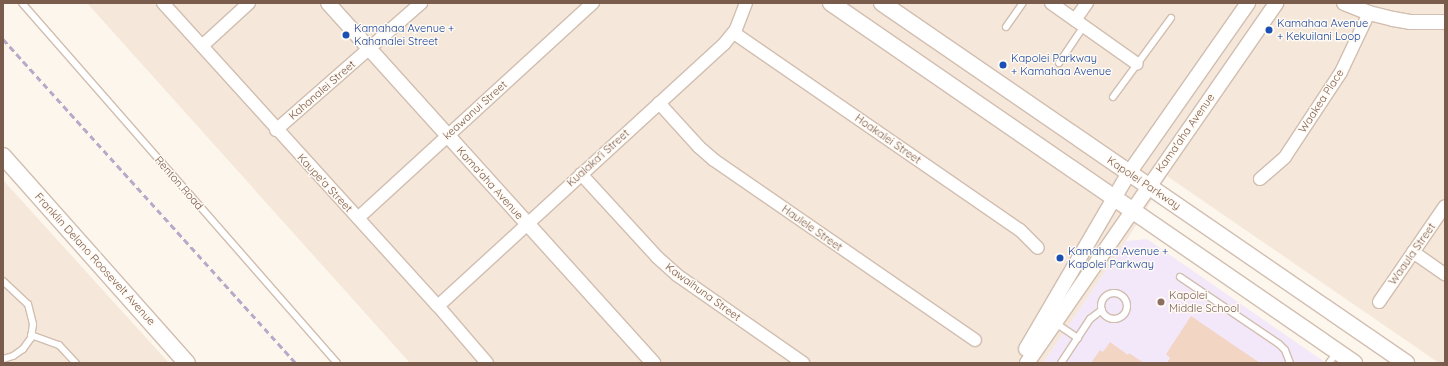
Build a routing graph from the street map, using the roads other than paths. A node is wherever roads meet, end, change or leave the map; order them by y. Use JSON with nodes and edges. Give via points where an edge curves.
{"nodes":[{"id":1,"x":22,"y":3,"type":"edge"},
{"id":2,"x":162,"y":3,"type":"edge"},
{"id":3,"x":249,"y":3,"type":"edge"},
{"id":4,"x":328,"y":3,"type":"edge"},
{"id":5,"x":422,"y":3,"type":"edge"},
{"id":6,"x":593,"y":3,"type":"edge"},
{"id":7,"x":746,"y":3,"type":"edge"},
{"id":8,"x":831,"y":3,"type":"edge"},
{"id":9,"x":882,"y":3,"type":"edge"},
{"id":10,"x":1023,"y":3,"type":"edge"},
{"id":11,"x":1051,"y":3,"type":"edge"},
{"id":12,"x":1087,"y":3,"type":"edge"},
{"id":13,"x":1248,"y":3,"type":"edge"},
{"id":14,"x":1276,"y":3,"type":"edge"},
{"id":15,"x":1344,"y":3,"type":"edge"},
{"id":16,"x":1369,"y":13,"type":"junction"},
{"id":17,"x":1170,"y":18,"type":"dead end"},
{"id":18,"x":1445,"y":22,"type":"edge"},
{"id":19,"x":1080,"y":23,"type":"junction"},
{"id":20,"x":1006,"y":27,"type":"dead end"},
{"id":21,"x":734,"y":33,"type":"junction"},
{"id":22,"x":202,"y":46,"type":"junction"},
{"id":23,"x":369,"y":49,"type":"junction"},
{"id":24,"x":1059,"y":63,"type":"dead end"},
{"id":25,"x":1137,"y":64,"type":"junction"},
{"id":26,"x":1113,"y":97,"type":"dead end"},
{"id":27,"x":659,"y":103,"type":"junction"},
{"id":28,"x":276,"y":130,"type":"junction"},
{"id":29,"x":447,"y":135,"type":"junction"},
{"id":30,"x":3,"y":156,"type":"edge"},
{"id":31,"x":1129,"y":173,"type":"junction"},
{"id":32,"x":581,"y":174,"type":"junction"},
{"id":33,"x":1260,"y":179,"type":"dead end"},
{"id":34,"x":1148,"y":186,"type":"junction"},
{"id":35,"x":1114,"y":198,"type":"junction"},
{"id":36,"x":1445,"y":206,"type":"edge"},
{"id":37,"x":1131,"y":210,"type":"junction"},
{"id":38,"x":358,"y":218,"type":"junction"},
{"id":39,"x":526,"y":223,"type":"junction"},
{"id":40,"x":1038,"y":248,"type":"dead end"},
{"id":41,"x":1413,"y":252,"type":"junction"},
{"id":42,"x":1445,"y":274,"type":"edge"},
{"id":43,"x":1180,"y":277,"type":"dead end"},
{"id":44,"x":3,"y":281,"type":"edge"},
{"id":45,"x":1379,"y":302,"type":"dead end"},
{"id":46,"x":438,"y":306,"type":"junction"},
{"id":47,"x":1102,"y":310,"type":"junction"},
{"id":48,"x":1050,"y":319,"type":"junction"},
{"id":49,"x":32,"y":335,"type":"junction"},
{"id":50,"x":1078,"y":338,"type":"junction"},
{"id":51,"x":975,"y":340,"type":"dead end"},
{"id":52,"x":1333,"y":357,"type":"edge"},
{"id":53,"x":3,"y":359,"type":"edge"},
{"id":54,"x":76,"y":363,"type":"edge"},
{"id":55,"x":187,"y":363,"type":"edge"},
{"id":56,"x":337,"y":363,"type":"edge"},
{"id":57,"x":487,"y":363,"type":"edge"},
{"id":58,"x":653,"y":363,"type":"edge"},
{"id":59,"x":803,"y":363,"type":"edge"},
{"id":60,"x":1018,"y":363,"type":"edge"},
{"id":61,"x":1027,"y":363,"type":"edge"},
{"id":62,"x":1061,"y":363,"type":"edge"},
{"id":63,"x":1290,"y":363,"type":"edge"},
{"id":64,"x":1354,"y":363,"type":"edge"},
{"id":65,"x":1406,"y":363,"type":"edge"}],
"edges":[{"from":1,"to":56,"type":"lane","name":"Renton Road"},
{"from":2,"to":22,"type":"street","name":"Kaupe'a Street"},
{"from":3,"to":22,"type":"street"},
{"from":4,"to":23,"type":"street","name":"Kama'aha Avenue"},
{"from":5,"to":23,"type":"street","name":"Kahanalei Street"},
{"from":6,"to":29,"type":"street","name":"keawanui Street"},
{"from":7,"to":21,"type":"street","name":"Kualaka'i Street"},
{"from":8,"to":35,"type":"main road"},
{"from":9,"to":31,"type":"main road","name":"Kapolei Parkway"},
{"from":10,"to":20,"type":"lane"},
{"from":11,"to":19,"type":"street"},
{"from":12,"to":19,"type":"street"},
{"from":13,"to":31,"type":"street","name":"Kama'aha Avenue"},
{"from":14,"to":34,"type":"street","name":"Kama'aha Avenue"},
{"from":15,"to":16,"type":"street"},
{"from":16,"to":18,"type":"street","via":[[1410,22]]},
{"from":16,"to":33,"type":"street","name":"Waakea Place","via":[[1341,72],[1285,158]]},
{"from":17,"to":25,"type":"lane"},
{"from":19,"to":24,"type":"lane"},
{"from":19,"to":25,"type":"street"},
{"from":21,"to":27,"type":"street","name":"Kualaka'i Street"},
{"from":21,"to":40,"type":"street","name":"Hoakalei Street","via":[[1020,230]]},
{"from":22,"to":28,"type":"street","name":"Kaupe'a Street"},
{"from":23,"to":28,"type":"street","name":"Kahanalei Street"},
{"from":23,"to":29,"type":"street","name":"Kama'aha Avenue"},
{"from":25,"to":26,"type":"lane"},
{"from":27,"to":32,"type":"street","name":"Kualaka'i Street"},
{"from":27,"to":51,"type":"street","name":"Haulele Street","via":[[699,148],[714,160]]},
{"from":28,"to":38,"type":"street","name":"Kaupe'a Street"},
{"from":29,"to":38,"type":"street","name":"keawanui Street"},
{"from":29,"to":39,"type":"street","name":"Kama'aha Avenue"},
{"from":30,"to":55,"type":"main road","name":"Franklin Delano Roosevelt Avenue"},
{"from":31,"to":34,"type":"main road","name":"Kapolei Parkway"},
{"from":31,"to":35,"type":"street","name":"Kama'aha Avenue"},
{"from":32,"to":39,"type":"street","name":"Kualaka'i Street"},
{"from":32,"to":59,"type":"street","name":"Kawaihuna Street","via":[[667,266]]},
{"from":34,"to":37,"type":"street","name":"Kama'aha Avenue"},
{"from":34,"to":65,"type":"main road","name":"Kapolei Parkway"},
{"from":35,"to":37,"type":"main road"},
{"from":35,"to":48,"type":"street","name":"Kama'aha Avenue"},
{"from":36,"to":41,"type":"street","name":"Waaula Street"},
{"from":37,"to":48,"type":"street","name":"Kama'aha Avenue"},
{"from":37,"to":52,"type":"main road"},
{"from":38,"to":46,"type":"street","name":"Kaupe'a Street"},
{"from":39,"to":46,"type":"street","name":"Kualaka'i Street"},
{"from":39,"to":58,"type":"street","name":"Kama'aha Avenue"},
{"from":41,"to":42,"type":"street"},
{"from":41,"to":45,"type":"street","name":"Waaula Street"},
{"from":43,"to":63,"type":"lane","via":[[1279,344],[1287,353]]},
{"from":44,"to":49,"type":"lane","via":[[28,304],[33,317]]},
{"from":46,"to":57,"type":"street","name":"Kaupe'a Street"},
{"from":47,"to":47,"type":"lane","via":[[1107,317],[1120,317],[1126,310],[1126,301],[1121,295],[1108,294],[1102,301]]},
{"from":47,"to":50,"type":"lane","via":[[1093,316]]},
{"from":48,"to":50,"type":"lane"},
{"from":48,"to":60,"type":"street","name":"Kama'aha Avenue"},
{"from":48,"to":61,"type":"street","name":"Kama'aha Avenue"},
{"from":49,"to":53,"type":"lane","via":[[23,349]]},
{"from":49,"to":54,"type":"lane","via":[[59,345]]},
{"from":50,"to":62,"type":"lane"},
{"from":52,"to":64,"type":"main road"}]}
